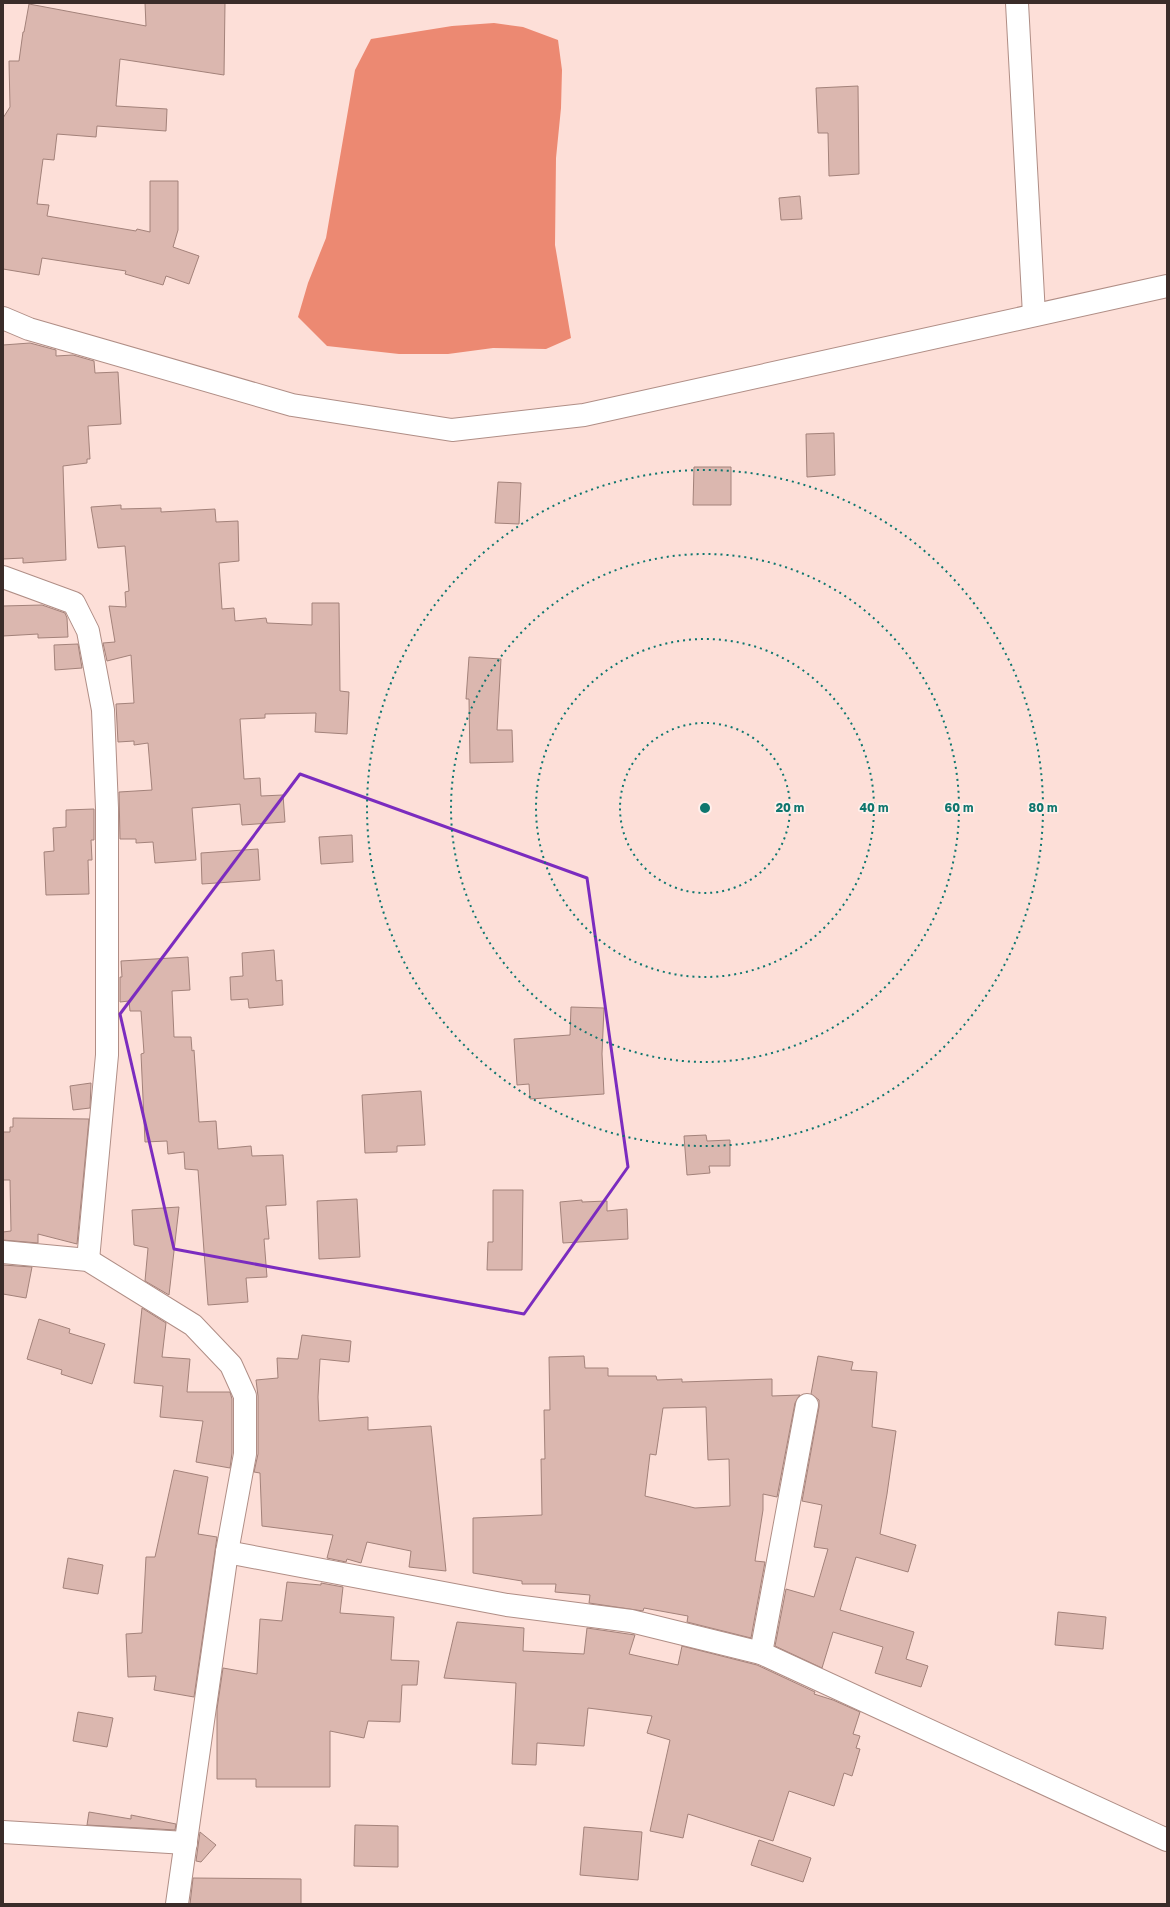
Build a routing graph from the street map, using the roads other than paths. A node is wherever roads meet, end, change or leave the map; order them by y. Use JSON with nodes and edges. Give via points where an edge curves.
{"nodes":[{"id":1,"x":1017,"y":3,"type":"edge"},
{"id":2,"x":1167,"y":286,"type":"edge"},
{"id":3,"x":1034,"y":315,"type":"junction"},
{"id":4,"x":3,"y":318,"type":"edge"},
{"id":5,"x":3,"y":577,"type":"edge"},
{"id":6,"x":3,"y":1252,"type":"edge"},
{"id":7,"x":88,"y":1260,"type":"junction"},
{"id":8,"x":807,"y":1405,"type":"dead end"},
{"id":9,"x":227,"y":1552,"type":"junction"},
{"id":10,"x":761,"y":1652,"type":"junction"},
{"id":11,"x":3,"y":1832,"type":"edge"},
{"id":12,"x":1167,"y":1840,"type":"edge"},
{"id":13,"x":186,"y":1843,"type":"junction"},
{"id":14,"x":177,"y":1904,"type":"edge"}],
"edges":[{"from":1,"to":3,"type":"street"},
{"from":2,"to":3,"type":"street"},
{"from":3,"to":4,"type":"street","via":[[584,415],[452,430],[292,405],[29,329]]},
{"from":5,"to":7,"type":"street","via":[[74,603],[88,631],[103,710],[107,808],[107,1055]]},
{"from":6,"to":7,"type":"street"},
{"from":7,"to":9,"type":"street","via":[[193,1325],[232,1365],[245,1396],[244,1454]]},
{"from":8,"to":10,"type":"street"},
{"from":9,"to":10,"type":"street","via":[[506,1605],[631,1621]]},
{"from":9,"to":13,"type":"street"},
{"from":10,"to":12,"type":"street"},
{"from":11,"to":13,"type":"street"},
{"from":13,"to":14,"type":"street"}]}
